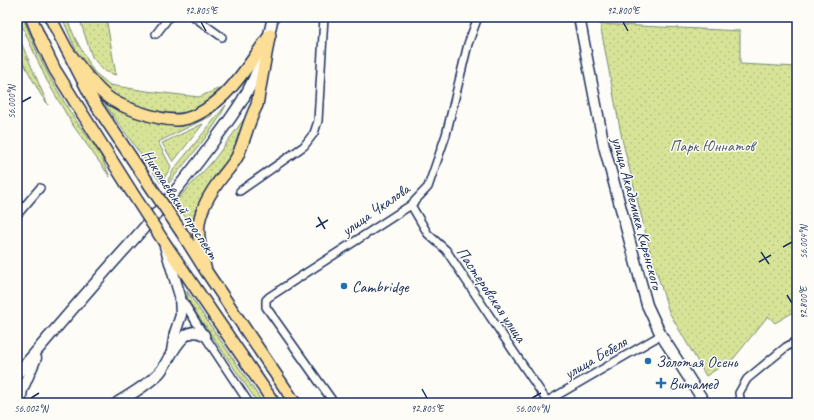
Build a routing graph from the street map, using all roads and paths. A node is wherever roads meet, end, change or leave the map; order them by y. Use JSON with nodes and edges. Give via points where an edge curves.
{"nodes":[{"id":1,"x":31,"y":17,"type":"edge"},
{"id":2,"x":50,"y":17,"type":"edge"},
{"id":3,"x":170,"y":17,"type":"edge"},
{"id":4,"x":194,"y":17,"type":"edge"},
{"id":5,"x":273,"y":17,"type":"edge"},
{"id":6,"x":324,"y":17,"type":"edge"},
{"id":7,"x":478,"y":17,"type":"edge"},
{"id":8,"x":579,"y":17,"type":"edge"},
{"id":9,"x":156,"y":34,"type":"dead end"},
{"id":10,"x":270,"y":35,"type":"junction"},
{"id":11,"x":222,"y":37,"type":"dead end"},
{"id":12,"x":67,"y":50,"type":"junction"},
{"id":13,"x":40,"y":188,"type":"dead end"},
{"id":14,"x":240,"y":191,"type":"dead end"},
{"id":15,"x":411,"y":205,"type":"junction"},
{"id":16,"x":17,"y":215,"type":"edge"},
{"id":17,"x":164,"y":242,"type":"junction"},
{"id":18,"x":206,"y":271,"type":"junction"},
{"id":19,"x":180,"y":296,"type":"junction"},
{"id":20,"x":204,"y":335,"type":"junction"},
{"id":21,"x":661,"y":335,"type":"junction"},
{"id":22,"x":797,"y":341,"type":"edge"},
{"id":23,"x":43,"y":343,"type":"junction"},
{"id":24,"x":172,"y":352,"type":"junction"},
{"id":25,"x":17,"y":374,"type":"edge"},
{"id":26,"x":545,"y":402,"type":"edge"},
{"id":27,"x":20,"y":403,"type":"edge"},
{"id":28,"x":117,"y":403,"type":"edge"},
{"id":29,"x":250,"y":403,"type":"edge"},
{"id":30,"x":274,"y":403,"type":"edge"},
{"id":31,"x":294,"y":403,"type":"edge"},
{"id":32,"x":334,"y":403,"type":"edge"},
{"id":33,"x":705,"y":403,"type":"edge"},
{"id":34,"x":742,"y":403,"type":"edge"}],
"edges":[{"from":1,"to":17,"type":"main road","bridge":true,"via":[[55,70]]},
{"from":2,"to":12,"type":"main road","name":"Николаевский проспект"},
{"from":3,"to":9,"type":"street"},
{"from":4,"to":11,"type":"street"},
{"from":5,"to":10,"type":"main road"},
{"from":6,"to":14,"type":"street","via":[[318,121],[314,134],[304,146]]},
{"from":7,"to":15,"type":"street","name":"улица Чкалова","via":[[468,44],[446,135],[428,188]]},
{"from":8,"to":21,"type":"main road","name":"улица Академика Киренского","via":[[604,146],[647,305]]},
{"from":10,"to":12,"type":"main road","via":[[222,97],[203,111],[176,120],[141,113],[105,95]]},
{"from":10,"to":18,"type":"main road","via":[[257,105],[236,157],[213,189],[199,217],[198,234]]},
{"from":10,"to":23,"type":"main road","via":[[244,99],[227,124],[172,196]]},
{"from":12,"to":18,"type":"main road","name":"Николаевский проспект","bridge":true,"via":[[94,102]]},
{"from":13,"to":16,"type":"street"},
{"from":15,"to":26,"type":"street","name":"Пастеровская улица","via":[[428,234],[446,250]]},
{"from":15,"to":32,"type":"street","name":"улица Чкалова","via":[[266,300],[266,307]]},
{"from":17,"to":19,"type":"main road"},
{"from":17,"to":30,"type":"main road"},
{"from":18,"to":31,"type":"main road","name":"Николаевский проспект"},
{"from":19,"to":20,"type":"street"},
{"from":19,"to":24,"type":"main road","via":[[181,315]]},
{"from":20,"to":24,"type":"main road","via":[[192,332],[185,336]]},
{"from":20,"to":29,"type":"street"},
{"from":21,"to":26,"type":"street","name":"улица Бебеля"},
{"from":21,"to":33,"type":"main road","name":"улица Академика Киренского"},
{"from":22,"to":34,"type":"street","via":[[747,379],[739,393]]},
{"from":23,"to":25,"type":"main road"},
{"from":23,"to":27,"type":"main road","via":[[26,378]]},
{"from":24,"to":28,"type":"main road","via":[[160,372]]}]}
